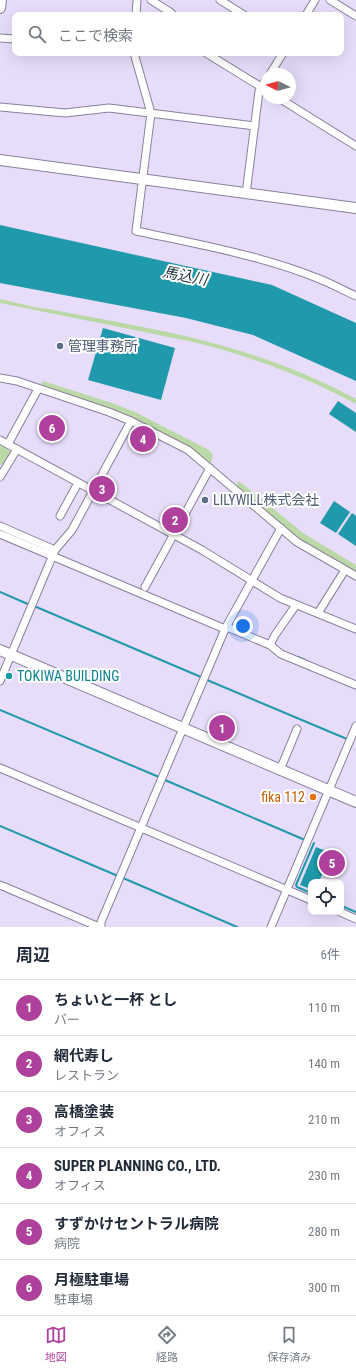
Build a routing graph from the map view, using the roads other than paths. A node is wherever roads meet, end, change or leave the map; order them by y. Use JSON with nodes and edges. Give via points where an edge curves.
{"nodes":[{"id":1,"x":1,"y":0,"type":"edge"},
{"id":2,"x":137,"y":0,"type":"edge"},
{"id":3,"x":151,"y":0,"type":"edge"},
{"id":4,"x":220,"y":0,"type":"edge"},
{"id":5,"x":315,"y":0,"type":"edge"},
{"id":6,"x":330,"y":0,"type":"edge"},
{"id":7,"x":0,"y":8,"type":"edge"},
{"id":8,"x":136,"y":12,"type":"edge"},
{"id":9,"x":170,"y":12,"type":"edge"},
{"id":10,"x":239,"y":12,"type":"edge"},
{"id":11,"x":308,"y":12,"type":"edge"},
{"id":12,"x":356,"y":16,"type":"edge"},
{"id":13,"x":0,"y":38,"type":"edge"},
{"id":14,"x":12,"y":39,"type":"edge"},
{"id":15,"x":135,"y":56,"type":"edge"},
{"id":16,"x":211,"y":56,"type":"edge"},
{"id":17,"x":280,"y":56,"type":"edge"},
{"id":18,"x":273,"y":68,"type":"edge"},
{"id":19,"x":260,"y":86,"type":"edge"},
{"id":20,"x":260,"y":90,"type":"edge"},
{"id":21,"x":289,"y":104,"type":"edge"},
{"id":22,"x":0,"y":107,"type":"edge"},
{"id":23,"x":151,"y":113,"type":"junction"},
{"id":24,"x":255,"y":126,"type":"junction"},
{"id":25,"x":356,"y":146,"type":"edge"},
{"id":26,"x":0,"y":160,"type":"edge"},
{"id":27,"x":142,"y":180,"type":"junction"},
{"id":28,"x":246,"y":194,"type":"junction"},
{"id":29,"x":356,"y":208,"type":"edge"},
{"id":30,"x":356,"y":296,"type":"edge"},
{"id":31,"x":0,"y":378,"type":"edge"},
{"id":32,"x":38,"y":389,"type":"junction"},
{"id":33,"x":130,"y":421,"type":"junction"},
{"id":34,"x":0,"y":440,"type":"edge"},
{"id":35,"x":8,"y":444,"type":"junction"},
{"id":36,"x":17,"y":450,"type":"junction"},
{"id":37,"x":210,"y":468,"type":"junction"},
{"id":38,"x":0,"y":477,"type":"edge"},
{"id":39,"x":78,"y":483,"type":"junction"},
{"id":40,"x":93,"y":491,"type":"junction"},
{"id":41,"x":60,"y":516,"type":"dead end"},
{"id":42,"x":0,"y":526,"type":"edge"},
{"id":43,"x":281,"y":528,"type":"junction"},
{"id":44,"x":0,"y":534,"type":"edge"},
{"id":45,"x":173,"y":535,"type":"junction"},
{"id":46,"x":54,"y":553,"type":"junction"},
{"id":47,"x":345,"y":570,"type":"junction"},
{"id":48,"x":356,"y":576,"type":"edge"},
{"id":49,"x":252,"y":580,"type":"junction"},
{"id":50,"x":145,"y":587,"type":"dead end"},
{"id":51,"x":296,"y":605,"type":"junction"},
{"id":52,"x":318,"y":613,"type":"junction"},
{"id":53,"x":226,"y":628,"type":"junction"},
{"id":54,"x":356,"y":628,"type":"edge"},
{"id":55,"x":270,"y":645,"type":"junction"},
{"id":56,"x":0,"y":650,"type":"edge"},
{"id":57,"x":11,"y":656,"type":"junction"},
{"id":58,"x":0,"y":681,"type":"edge"},
{"id":59,"x":356,"y":685,"type":"edge"},
{"id":60,"x":356,"y":726,"type":"edge"},
{"id":61,"x":183,"y":728,"type":"junction"},
{"id":62,"x":297,"y":729,"type":"dead end"},
{"id":63,"x":0,"y":768,"type":"edge"},
{"id":64,"x":280,"y":770,"type":"junction"},
{"id":65,"x":329,"y":791,"type":"junction"},
{"id":66,"x":356,"y":802,"type":"edge"},
{"id":67,"x":141,"y":828,"type":"junction"},
{"id":68,"x":0,"y":885,"type":"edge"},
{"id":69,"x":287,"y":890,"type":"junction"},
{"id":70,"x":308,"y":899,"type":"edge"},
{"id":71,"x":344,"y":914,"type":"edge"},
{"id":72,"x":356,"y":919,"type":"edge"},
{"id":73,"x":100,"y":927,"type":"edge"},
{"id":74,"x":271,"y":927,"type":"edge"}],
"edges":[{"from":1,"to":7,"type":"street"},
{"from":2,"to":8,"type":"street"},
{"from":3,"to":9,"type":"street"},
{"from":4,"to":10,"type":"street"},
{"from":5,"to":11,"type":"street"},
{"from":6,"to":12,"type":"street"},
{"from":13,"to":14,"type":"street"},
{"from":15,"to":23,"type":"street"},
{"from":16,"to":19,"type":"street"},
{"from":17,"to":18,"type":"street"},
{"from":20,"to":24,"type":"street"},
{"from":21,"to":25,"type":"street"},
{"from":22,"to":23,"type":"street","via":[[65,113],[109,108]]},
{"from":23,"to":24,"type":"street"},
{"from":23,"to":27,"type":"street"},
{"from":24,"to":28,"type":"street"},
{"from":26,"to":27,"type":"street"},
{"from":27,"to":28,"type":"street"},
{"from":27,"to":30,"type":"street","via":[[136,231],[230,251],[276,264],[317,278]]},
{"from":28,"to":29,"type":"street"},
{"from":31,"to":32,"type":"street"},
{"from":32,"to":33,"type":"street"},
{"from":32,"to":35,"type":"street"},
{"from":33,"to":37,"type":"street","via":[[188,450]]},
{"from":33,"to":40,"type":"street"},
{"from":34,"to":35,"type":"street"},
{"from":35,"to":36,"type":"street"},
{"from":36,"to":38,"type":"street"},
{"from":36,"to":39,"type":"street"},
{"from":37,"to":43,"type":"street"},
{"from":37,"to":45,"type":"street"},
{"from":39,"to":40,"type":"street"},
{"from":39,"to":41,"type":"street"},
{"from":40,"to":45,"type":"street"},
{"from":40,"to":46,"type":"street","via":[[72,530]]},
{"from":42,"to":46,"type":"street"},
{"from":43,"to":47,"type":"street","via":[[297,542]]},
{"from":43,"to":49,"type":"street"},
{"from":44,"to":46,"type":"street"},
{"from":45,"to":49,"type":"street"},
{"from":45,"to":50,"type":"street"},
{"from":46,"to":53,"type":"street"},
{"from":46,"to":57,"type":"street"},
{"from":47,"to":48,"type":"street"},
{"from":47,"to":52,"type":"street"},
{"from":49,"to":51,"type":"street"},
{"from":49,"to":53,"type":"street"},
{"from":51,"to":52,"type":"street"},
{"from":51,"to":55,"type":"street"},
{"from":52,"to":54,"type":"street"},
{"from":53,"to":55,"type":"street"},
{"from":53,"to":61,"type":"street"},
{"from":55,"to":59,"type":"street","via":[[281,654]]},
{"from":56,"to":57,"type":"street"},
{"from":57,"to":58,"type":"street"},
{"from":57,"to":61,"type":"street"},
{"from":60,"to":65,"type":"street"},
{"from":61,"to":64,"type":"street"},
{"from":61,"to":67,"type":"street"},
{"from":62,"to":64,"type":"street"},
{"from":63,"to":67,"type":"street"},
{"from":64,"to":65,"type":"street"},
{"from":65,"to":66,"type":"street"},
{"from":65,"to":69,"type":"street"},
{"from":67,"to":69,"type":"street"},
{"from":67,"to":73,"type":"street"},
{"from":68,"to":73,"type":"street"},
{"from":69,"to":70,"type":"street"},
{"from":69,"to":74,"type":"street"},
{"from":71,"to":72,"type":"street"}]}
